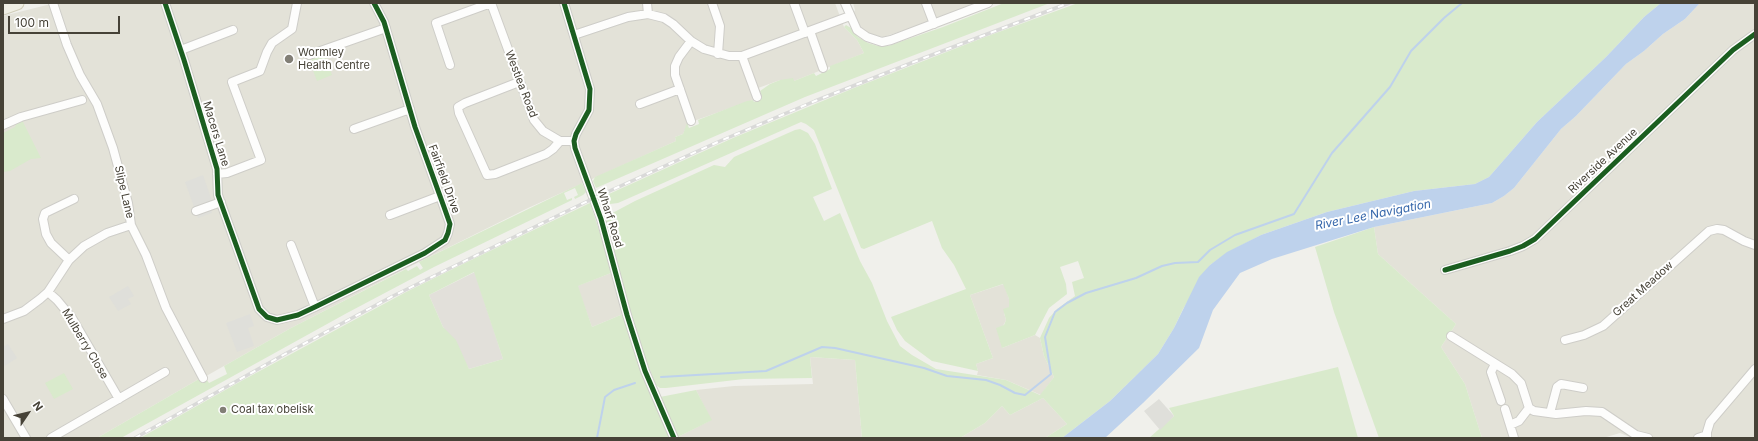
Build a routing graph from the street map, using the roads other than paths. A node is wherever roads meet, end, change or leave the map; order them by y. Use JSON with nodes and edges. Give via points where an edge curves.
{"nodes":[{"id":1,"x":17,"y":3,"type":"edge"},
{"id":2,"x":53,"y":3,"type":"edge"},
{"id":3,"x":165,"y":3,"type":"edge"},
{"id":4,"x":297,"y":3,"type":"edge"},
{"id":5,"x":374,"y":3,"type":"edge"},
{"id":6,"x":491,"y":3,"type":"edge"},
{"id":7,"x":564,"y":3,"type":"edge"},
{"id":8,"x":647,"y":3,"type":"edge"},
{"id":9,"x":712,"y":3,"type":"edge"},
{"id":10,"x":794,"y":3,"type":"edge"},
{"id":11,"x":845,"y":3,"type":"edge"},
{"id":12,"x":926,"y":3,"type":"edge"},
{"id":13,"x":988,"y":3,"type":"edge"},
{"id":14,"x":3,"y":8,"type":"edge"},
{"id":15,"x":648,"y":14,"type":"junction"},
{"id":16,"x":850,"y":16,"type":"junction"},
{"id":17,"x":934,"y":24,"type":"junction"},
{"id":18,"x":386,"y":28,"type":"junction"},
{"id":19,"x":233,"y":30,"type":"dead end"},
{"id":20,"x":807,"y":32,"type":"junction"},
{"id":21,"x":1755,"y":34,"type":"edge"},
{"id":22,"x":574,"y":35,"type":"junction"},
{"id":23,"x":691,"y":41,"type":"junction"},
{"id":24,"x":180,"y":50,"type":"junction"},
{"id":25,"x":718,"y":54,"type":"junction"},
{"id":26,"x":309,"y":55,"type":"dead end"},
{"id":27,"x":742,"y":56,"type":"junction"},
{"id":28,"x":450,"y":65,"type":"dead end"},
{"id":29,"x":823,"y":68,"type":"dead end"},
{"id":30,"x":519,"y":82,"type":"junction"},
{"id":31,"x":680,"y":89,"type":"junction"},
{"id":32,"x":757,"y":97,"type":"dead end"},
{"id":33,"x":82,"y":100,"type":"dead end"},
{"id":34,"x":640,"y":104,"type":"dead end"},
{"id":35,"x":410,"y":109,"type":"junction"},
{"id":36,"x":692,"y":122,"type":"dead end"},
{"id":37,"x":3,"y":125,"type":"edge"},
{"id":38,"x":354,"y":129,"type":"dead end"},
{"id":39,"x":560,"y":141,"type":"junction"},
{"id":40,"x":574,"y":141,"type":"junction"},
{"id":41,"x":217,"y":174,"type":"junction"},
{"id":42,"x":440,"y":196,"type":"junction"},
{"id":43,"x":74,"y":199,"type":"dead end"},
{"id":44,"x":221,"y":202,"type":"junction"},
{"id":45,"x":196,"y":211,"type":"dead end"},
{"id":46,"x":390,"y":215,"type":"dead end"},
{"id":47,"x":131,"y":226,"type":"junction"},
{"id":48,"x":291,"y":245,"type":"dead end"},
{"id":49,"x":1755,"y":245,"type":"edge"},
{"id":50,"x":68,"y":260,"type":"junction"},
{"id":51,"x":1445,"y":270,"type":"dead end"},
{"id":52,"x":48,"y":292,"type":"junction"},
{"id":53,"x":315,"y":307,"type":"junction"},
{"id":54,"x":263,"y":315,"type":"joint"},
{"id":55,"x":3,"y":319,"type":"edge"},
{"id":56,"x":1451,"y":336,"type":"dead end"},
{"id":57,"x":1565,"y":340,"type":"dead end"},
{"id":58,"x":1495,"y":364,"type":"junction"},
{"id":59,"x":1755,"y":369,"type":"edge"},
{"id":60,"x":165,"y":372,"type":"dead end"},
{"id":61,"x":203,"y":378,"type":"dead end"},
{"id":62,"x":1583,"y":388,"type":"dead end"},
{"id":63,"x":3,"y":399,"type":"edge"},
{"id":64,"x":119,"y":399,"type":"junction"},
{"id":65,"x":1501,"y":401,"type":"dead end"},
{"id":66,"x":1529,"y":408,"type":"junction"},
{"id":67,"x":1505,"y":409,"type":"dead end"},
{"id":68,"x":1550,"y":413,"type":"junction"},
{"id":69,"x":1510,"y":425,"type":"junction"},
{"id":70,"x":1707,"y":436,"type":"edge"},
{"id":71,"x":26,"y":438,"type":"edge"},
{"id":72,"x":51,"y":438,"type":"edge"},
{"id":73,"x":674,"y":438,"type":"edge"},
{"id":74,"x":1514,"y":438,"type":"edge"},
{"id":75,"x":1648,"y":438,"type":"edge"},
{"id":76,"x":1698,"y":438,"type":"edge"}],
"edges":[{"from":1,"to":14,"type":"main road"},
{"from":2,"to":47,"type":"street","name":"Slipe Lane","via":[[67,45],[80,75],[97,104],[113,148],[128,202]]},
{"from":3,"to":24,"type":"street","name":"Macers Lane"},
{"from":4,"to":41,"type":"street","via":[[292,30],[272,43],[260,71],[232,82],[261,160],[227,173]]},
{"from":5,"to":18,"type":"street","name":"Fairfield Drive"},
{"from":6,"to":28,"type":"street","via":[[436,24]]},
{"from":6,"to":30,"type":"street","name":"Westlea Road"},
{"from":7,"to":22,"type":"street"},
{"from":8,"to":15,"type":"street"},
{"from":9,"to":25,"type":"street","via":[[720,26]]},
{"from":10,"to":20,"type":"street"},
{"from":11,"to":16,"type":"street"},
{"from":12,"to":17,"type":"street"},
{"from":13,"to":17,"type":"street"},
{"from":15,"to":22,"type":"street","via":[[628,17]]},
{"from":15,"to":23,"type":"street","via":[[664,18]]},
{"from":16,"to":17,"type":"street","via":[[862,35],[882,42]]},
{"from":16,"to":20,"type":"street"},
{"from":18,"to":26,"type":"street"},
{"from":18,"to":35,"type":"street","name":"Fairfield Drive"},
{"from":19,"to":24,"type":"street"},
{"from":20,"to":27,"type":"street"},
{"from":20,"to":29,"type":"street"},
{"from":21,"to":51,"type":"street","name":"Riverside Avenue","via":[[1733,50],[1535,239],[1510,251]]},
{"from":22,"to":40,"type":"street","via":[[590,96],[589,110]]},
{"from":23,"to":25,"type":"street"},
{"from":23,"to":31,"type":"street","via":[[675,66]]},
{"from":24,"to":41,"type":"street","name":"Macers Lane"},
{"from":25,"to":27,"type":"street"},
{"from":27,"to":32,"type":"street"},
{"from":30,"to":39,"type":"street","name":"Westlea Road","via":[[538,125]]},
{"from":30,"to":39,"type":"street","via":[[458,107],[487,175],[546,154]]},
{"from":31,"to":34,"type":"street"},
{"from":31,"to":36,"type":"street"},
{"from":33,"to":37,"type":"street","via":[[21,117]]},
{"from":35,"to":38,"type":"street"},
{"from":35,"to":42,"type":"street","name":"Fairfield Drive"},
{"from":39,"to":40,"type":"street"},
{"from":40,"to":73,"type":"street","name":"Wharf Road","via":[[601,219],[645,371]]},
{"from":41,"to":44,"type":"street","name":"Macers Lane"},
{"from":42,"to":46,"type":"street","name":"Fairfield Drive"},
{"from":42,"to":53,"type":"street","name":"Fairfield Drive","via":[[450,224],[445,240],[425,253]]},
{"from":43,"to":50,"type":"street","via":[[45,213],[43,219],[51,243]]},
{"from":44,"to":45,"type":"street"},
{"from":44,"to":54,"type":"street","name":"Macers Lane"},
{"from":47,"to":50,"type":"street","via":[[91,241]]},
{"from":47,"to":61,"type":"street","name":"Slipe Lane","via":[[142,245],[166,308]]},
{"from":48,"to":53,"type":"street"},
{"from":49,"to":57,"type":"street","name":"Great Meadow","via":[[1724,230],[1716,228],[1709,231],[1603,326]]},
{"from":50,"to":52,"type":"street"},
{"from":52,"to":55,"type":"street","via":[[32,306]]},
{"from":52,"to":64,"type":"street","name":"Mulberry Close","via":[[72,318]]},
{"from":53,"to":54,"type":"street","name":"Fairfield Drive","via":[[280,319]]},
{"from":56,"to":58,"type":"street"},
{"from":58,"to":65,"type":"street","via":[[1491,372]]},
{"from":58,"to":66,"type":"street","via":[[1521,383]]},
{"from":59,"to":70,"type":"street","via":[[1717,412],[1710,422]]},
{"from":60,"to":64,"type":"street"},
{"from":62,"to":68,"type":"street","via":[[1561,384],[1557,387]]},
{"from":63,"to":71,"type":"street"},
{"from":64,"to":72,"type":"street"},
{"from":66,"to":68,"type":"street"},
{"from":66,"to":69,"type":"street","via":[[1518,421]]},
{"from":67,"to":69,"type":"street"},
{"from":68,"to":75,"type":"street","via":[[1602,412],[1636,435]]},
{"from":69,"to":74,"type":"street"},
{"from":70,"to":76,"type":"street"}]}
